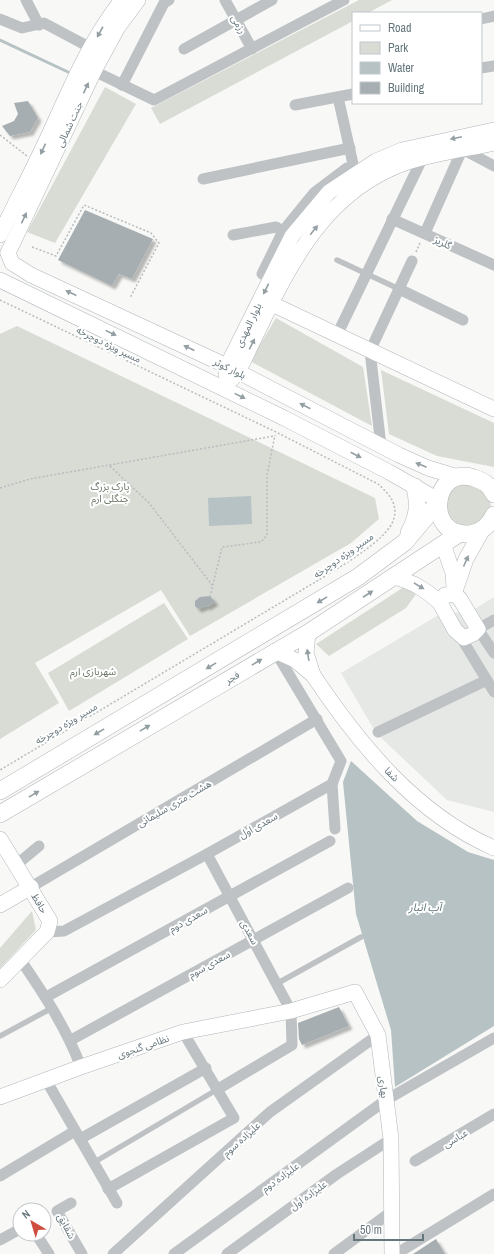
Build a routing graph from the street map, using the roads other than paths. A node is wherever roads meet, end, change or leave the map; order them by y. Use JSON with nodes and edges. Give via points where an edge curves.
{"nodes":[{"id":1,"x":122,"y":0,"type":"edge"},
{"id":2,"x":138,"y":0,"type":"edge"},
{"id":3,"x":169,"y":0,"type":"edge"},
{"id":4,"x":225,"y":0,"type":"edge"},
{"id":5,"x":272,"y":0,"type":"edge"},
{"id":6,"x":344,"y":0,"type":"edge"},
{"id":7,"x":30,"y":1,"type":"edge"},
{"id":8,"x":494,"y":16,"type":"edge"},
{"id":9,"x":0,"y":19,"type":"edge"},
{"id":10,"x":236,"y":19,"type":"junction"},
{"id":11,"x":482,"y":19,"type":"edge"},
{"id":12,"x":39,"y":24,"type":"junction"},
{"id":13,"x":91,"y":48,"type":"junction"},
{"id":14,"x":184,"y":49,"type":"dead end"},
{"id":15,"x":252,"y":49,"type":"junction"},
{"id":16,"x":494,"y":66,"type":"edge"},
{"id":17,"x":482,"y":68,"type":"edge"},
{"id":18,"x":94,"y":71,"type":"junction"},
{"id":19,"x":122,"y":85,"type":"junction"},
{"id":20,"x":352,"y":94,"type":"edge"},
{"id":21,"x":338,"y":97,"type":"junction"},
{"id":22,"x":295,"y":105,"type":"dead end"},
{"id":23,"x":494,"y":130,"type":"edge"},
{"id":24,"x":494,"y":143,"type":"edge"},
{"id":25,"x":350,"y":148,"type":"junction"},
{"id":26,"x":463,"y":150,"type":"junction"},
{"id":27,"x":422,"y":159,"type":"junction"},
{"id":28,"x":494,"y":166,"type":"edge"},
{"id":29,"x":379,"y":167,"type":"junction"},
{"id":30,"x":351,"y":170,"type":"junction"},
{"id":31,"x":203,"y":180,"type":"dead end"},
{"id":32,"x":392,"y":219,"type":"junction"},
{"id":33,"x":288,"y":234,"type":"junction"},
{"id":34,"x":425,"y":234,"type":"junction"},
{"id":35,"x":0,"y":235,"type":"edge"},
{"id":36,"x":233,"y":235,"type":"dead end"},
{"id":37,"x":4,"y":252,"type":"edge"},
{"id":38,"x":337,"y":260,"type":"dead end"},
{"id":39,"x":412,"y":261,"type":"road end"},
{"id":40,"x":494,"y":265,"type":"edge"},
{"id":41,"x":366,"y":273,"type":"junction"},
{"id":42,"x":262,"y":274,"type":"dead end"},
{"id":43,"x":0,"y":280,"type":"edge"},
{"id":44,"x":399,"y":288,"type":"junction"},
{"id":45,"x":272,"y":304,"type":"junction"},
{"id":46,"x":464,"y":320,"type":"dead end"},
{"id":47,"x":337,"y":335,"type":"junction"},
{"id":48,"x":370,"y":351,"type":"junction"},
{"id":49,"x":233,"y":369,"type":"junction"},
{"id":50,"x":224,"y":388,"type":"junction"},
{"id":51,"x":494,"y":409,"type":"edge"},
{"id":52,"x":381,"y":446,"type":"junction"},
{"id":53,"x":458,"y":477,"type":"junction"},
{"id":54,"x":491,"y":487,"type":"edge"},
{"id":55,"x":415,"y":488,"type":"junction"},
{"id":56,"x":438,"y":502,"type":"junction"},
{"id":57,"x":491,"y":522,"type":"edge"},
{"id":58,"x":460,"y":533,"type":"junction"},
{"id":59,"x":405,"y":542,"type":"junction"},
{"id":60,"x":443,"y":544,"type":"junction"},
{"id":61,"x":394,"y":577,"type":"junction"},
{"id":62,"x":454,"y":594,"type":"junction"},
{"id":63,"x":440,"y":603,"type":"junction"},
{"id":64,"x":494,"y":620,"type":"edge"},
{"id":65,"x":478,"y":629,"type":"junction"},
{"id":66,"x":308,"y":633,"type":"junction"},
{"id":67,"x":460,"y":636,"type":"junction"},
{"id":68,"x":275,"y":651,"type":"junction"},
{"id":69,"x":494,"y":653,"type":"edge"},
{"id":70,"x":313,"y":675,"type":"junction"},
{"id":71,"x":487,"y":680,"type":"junction"},
{"id":72,"x":494,"y":692,"type":"edge"},
{"id":73,"x":317,"y":719,"type":"junction"},
{"id":74,"x":378,"y":732,"type":"dead end"},
{"id":75,"x":332,"y":784,"type":"junction"},
{"id":76,"x":0,"y":791,"type":"edge"},
{"id":77,"x":0,"y":814,"type":"edge"},
{"id":78,"x":334,"y":829,"type":"dead end"},
{"id":79,"x":0,"y":839,"type":"edge"},
{"id":80,"x":330,"y":841,"type":"dead end"},
{"id":81,"x":39,"y":846,"type":"dead end"},
{"id":82,"x":494,"y":848,"type":"edge"},
{"id":83,"x":208,"y":854,"type":"junction"},
{"id":84,"x":16,"y":865,"type":"junction"},
{"id":85,"x":31,"y":888,"type":"junction"},
{"id":86,"x":348,"y":888,"type":"dead end"},
{"id":87,"x":231,"y":896,"type":"junction"},
{"id":88,"x":0,"y":905,"type":"edge"},
{"id":89,"x":48,"y":932,"type":"junction"},
{"id":90,"x":361,"y":937,"type":"dead end"},
{"id":91,"x":254,"y":940,"type":"junction"},
{"id":92,"x":20,"y":959,"type":"junction"},
{"id":93,"x":0,"y":980,"type":"edge"},
{"id":94,"x":278,"y":983,"type":"junction"},
{"id":95,"x":46,"y":997,"type":"junction"},
{"id":96,"x":52,"y":1008,"type":"junction"},
{"id":97,"x":291,"y":1011,"type":"junction"},
{"id":98,"x":183,"y":1032,"type":"junction"},
{"id":99,"x":378,"y":1035,"type":"junction"},
{"id":100,"x":0,"y":1036,"type":"edge"},
{"id":101,"x":494,"y":1038,"type":"edge"},
{"id":102,"x":71,"y":1040,"type":"junction"},
{"id":103,"x":81,"y":1067,"type":"junction"},
{"id":104,"x":206,"y":1068,"type":"junction"},
{"id":105,"x":46,"y":1080,"type":"junction"},
{"id":106,"x":218,"y":1089,"type":"junction"},
{"id":107,"x":0,"y":1097,"type":"edge"},
{"id":108,"x":386,"y":1100,"type":"junction"},
{"id":109,"x":494,"y":1114,"type":"edge"},
{"id":110,"x":77,"y":1135,"type":"junction"},
{"id":111,"x":391,"y":1139,"type":"junction"},
{"id":112,"x":415,"y":1161,"type":"dead end"},
{"id":113,"x":93,"y":1163,"type":"junction"},
{"id":114,"x":0,"y":1176,"type":"edge"},
{"id":115,"x":108,"y":1189,"type":"junction"},
{"id":116,"x":494,"y":1194,"type":"edge"},
{"id":117,"x":71,"y":1203,"type":"dead end"},
{"id":118,"x":117,"y":1203,"type":"dead end"},
{"id":119,"x":392,"y":1212,"type":"junction"},
{"id":120,"x":12,"y":1233,"type":"edge"},
{"id":121,"x":0,"y":1240,"type":"edge"},
{"id":122,"x":41,"y":1242,"type":"edge"},
{"id":123,"x":115,"y":1253,"type":"edge"},
{"id":124,"x":49,"y":1254,"type":"edge"},
{"id":125,"x":82,"y":1254,"type":"edge"},
{"id":126,"x":174,"y":1254,"type":"edge"},
{"id":127,"x":227,"y":1254,"type":"edge"},
{"id":128,"x":334,"y":1254,"type":"edge"},
{"id":129,"x":392,"y":1254,"type":"edge"},
{"id":130,"x":396,"y":1254,"type":"edge"}],
"edges":[{"from":1,"to":13,"type":"main road","name":"جنت شمالی","one_way":true},
{"from":2,"to":18,"type":"main road","name":"جنت شمالی","via":[[118,27]]},
{"from":3,"to":19,"type":"street","via":[[164,2]]},
{"from":4,"to":10,"type":"street","name":"رزمی"},
{"from":5,"to":10,"type":"street"},
{"from":6,"to":15,"type":"street"},
{"from":7,"to":12,"type":"street"},
{"from":8,"to":11,"type":"street"},
{"from":9,"to":12,"type":"street","via":[[22,28]]},
{"from":10,"to":14,"type":"street"},
{"from":10,"to":15,"type":"street","name":"رزمی"},
{"from":12,"to":13,"type":"street","via":[[44,24]]},
{"from":13,"to":35,"type":"main road","name":"جنت شمالی","one_way":true},
{"from":15,"to":19,"type":"street","via":[[154,100]]},
{"from":16,"to":17,"type":"street"},
{"from":18,"to":19,"type":"street"},
{"from":37,"to":18,"type":"main road","name":"جنت شمالی","one_way":true},
{"from":20,"to":21,"type":"street"},
{"from":21,"to":22,"type":"street"},
{"from":21,"to":25,"type":"street"},
{"from":23,"to":29,"type":"main road","name":"بلوار المهدی","one_way":true,"via":[[402,150]]},
{"from":24,"to":26,"type":"main road","name":"بلوار المهدی"},
{"from":25,"to":30,"type":"street"},
{"from":25,"to":31,"type":"street"},
{"from":26,"to":27,"type":"main road","name":"بلوار المهدی"},
{"from":26,"to":28,"type":"street"},
{"from":26,"to":34,"type":"street"},
{"from":27,"to":29,"type":"main road","name":"بلوار المهدی"},
{"from":27,"to":32,"type":"street"},
{"from":29,"to":30,"type":"main road","name":"بلوار المهدی"},
{"from":45,"to":29,"type":"main road","name":"بلوار المهدی","one_way":true,"via":[[298,252],[312,232],[332,209]]},
{"from":30,"to":33,"type":"main road","name":"بلوار المهدی"},
{"from":32,"to":34,"type":"street","name":"گلریز"},
{"from":32,"to":41,"type":"street"},
{"from":33,"to":36,"type":"street","via":[[276,227]]},
{"from":33,"to":42,"type":"street"},
{"from":33,"to":49,"type":"main road","name":"بلوار المهدی","one_way":true},
{"from":34,"to":40,"type":"street","name":"گلریز"},
{"from":49,"to":37,"type":"main road","name":"بلوار کوثر","one_way":true,"via":[[31,274],[12,263]]},
{"from":38,"to":41,"type":"lane"},
{"from":39,"to":44,"type":"street"},
{"from":41,"to":44,"type":"lane"},
{"from":41,"to":47,"type":"street"},
{"from":43,"to":50,"type":"main road","name":"بلوار کوثر","one_way":true},
{"from":44,"to":46,"type":"street"},
{"from":44,"to":48,"type":"street"},
{"from":45,"to":47,"type":"main road"},
{"from":49,"to":45,"type":"main road","name":"بلوار المهدی","one_way":true},
{"from":47,"to":48,"type":"main road"},
{"from":48,"to":51,"type":"main road"},
{"from":48,"to":52,"type":"street"},
{"from":49,"to":50,"type":"main road","name":"بلوار المهدی"},
{"from":52,"to":49,"type":"main road","name":"بلوار کوثر","one_way":true},
{"from":50,"to":55,"type":"main road","name":"بلوار کوثر","one_way":true,"via":[[389,472]]},
{"from":53,"to":52,"type":"main road","name":"بلوار کوثر","one_way":true,"via":[[428,468]]},
{"from":53,"to":54,"type":"main road","via":[[468,476]]},
{"from":53,"to":56,"type":"main road","name":"فجر","via":[[445,486]]},
{"from":55,"to":56,"type":"main road","name":"بلوار کوثر"},
{"from":55,"to":59,"type":"main road","via":[[418,504],[414,524]]},
{"from":56,"to":58,"type":"main road","via":[[443,523]]},
{"from":56,"to":59,"type":"main road","name":"فجر"},
{"from":57,"to":58,"type":"main road","via":[[476,533]]},
{"from":62,"to":57,"type":"main road","one_way":true,"via":[[466,559]]},
{"from":58,"to":60,"type":"main road","name":"فجر"},
{"from":59,"to":76,"type":"main road","name":"فجر","one_way":true,"via":[[384,560],[332,594]]},
{"from":60,"to":61,"type":"main road","name":"فجر"},
{"from":60,"to":62,"type":"main road","via":[[453,573]]},
{"from":61,"to":63,"type":"main road","one_way":true,"via":[[422,587]]},
{"from":66,"to":61,"type":"main road","name":"فجر","one_way":true},
{"from":62,"to":63,"type":"main road","via":[[446,595]]},
{"from":62,"to":65,"type":"main road","via":[[460,599]]},
{"from":63,"to":67,"type":"main road","via":[[443,612]]},
{"from":64,"to":65,"type":"street"},
{"from":65,"to":67,"type":"main road","via":[[464,638]]},
{"from":65,"to":69,"type":"street"},
{"from":66,"to":68,"type":"main road","name":"فجر"},
{"from":70,"to":66,"type":"main road","one_way":true,"via":[[306,653]]},
{"from":67,"to":71,"type":"street"},
{"from":68,"to":70,"type":"main road","via":[[295,660]]},
{"from":68,"to":73,"type":"street"},
{"from":77,"to":68,"type":"main road","name":"فجر","one_way":true},
{"from":70,"to":82,"type":"main road","name":"شفا","via":[[336,710],[369,750],[409,791],[445,820]]},
{"from":71,"to":72,"type":"street"},
{"from":71,"to":74,"type":"street"},
{"from":73,"to":75,"type":"street","via":[[341,761]]},
{"from":73,"to":85,"type":"street","name":"هشت متری سلیمانی"},
{"from":75,"to":78,"type":"street"},
{"from":75,"to":83,"type":"street","name":"سعدی اول"},
{"from":79,"to":84,"type":"main road","name":"حافظ"},
{"from":80,"to":87,"type":"street","name":"سعدی دوم"},
{"from":81,"to":84,"type":"street"},
{"from":83,"to":87,"type":"street","name":"سعدی"},
{"from":83,"to":89,"type":"street","name":"سعدی اول","via":[[64,931]]},
{"from":84,"to":85,"type":"main road","name":"حافظ"},
{"from":85,"to":88,"type":"main road"},
{"from":85,"to":89,"type":"main road","name":"حافظ","via":[[50,920]]},
{"from":86,"to":91,"type":"street","name":"سعدی سوم"},
{"from":87,"to":91,"type":"street","name":"سعدی"},
{"from":87,"to":95,"type":"street","name":"سعدی دوم"},
{"from":89,"to":92,"type":"main road"},
{"from":90,"to":94,"type":"lane"},
{"from":91,"to":94,"type":"street","name":"سعدی"},
{"from":91,"to":102,"type":"street","name":"سعدی سوم"},
{"from":92,"to":93,"type":"main road"},
{"from":92,"to":95,"type":"street"},
{"from":94,"to":97,"type":"street","name":"سعدی"},
{"from":95,"to":96,"type":"street"},
{"from":96,"to":100,"type":"lane"},
{"from":96,"to":102,"type":"street"},
{"from":97,"to":98,"type":"main road","name":"نظامی گنجوی"},
{"from":97,"to":99,"type":"main road","name":"بهاری","via":[[355,992]]},
{"from":97,"to":106,"type":"street","via":[[292,1045]]},
{"from":98,"to":103,"type":"main road","name":"نظامی گنجوی"},
{"from":98,"to":104,"type":"street"},
{"from":99,"to":108,"type":"main road","name":"بهاری"},
{"from":99,"to":123,"type":"street","name":"علیزاده سوم","via":[[270,1112]]},
{"from":101,"to":108,"type":"street","name":"علیزاده دوم"},
{"from":102,"to":103,"type":"street"},
{"from":103,"to":105,"type":"main road","name":"نظامی گنجوی"},
{"from":104,"to":106,"type":"street"},
{"from":104,"to":110,"type":"street"},
{"from":105,"to":107,"type":"main road","name":"نظامی گنجوی"},
{"from":105,"to":110,"type":"street"},
{"from":106,"to":113,"type":"lane"},
{"from":106,"to":115,"type":"street","via":[[234,1118]]},
{"from":108,"to":111,"type":"main road","name":"بهاری"},
{"from":108,"to":126,"type":"street","name":"علیزاده دوم"},
{"from":109,"to":112,"type":"street","name":"عباسی"},
{"from":110,"to":113,"type":"street"},
{"from":110,"to":114,"type":"street"},
{"from":111,"to":119,"type":"main road","name":"بهاری"},
{"from":111,"to":127,"type":"street","name":"علیزاده اول","via":[[337,1174]]},
{"from":113,"to":115,"type":"street"},
{"from":115,"to":118,"type":"street"},
{"from":116,"to":130,"type":"street"},
{"from":117,"to":125,"type":"street","name":"شقایق","via":[[57,1211]]},
{"from":119,"to":128,"type":"street"},
{"from":119,"to":129,"type":"main road","name":"بهاری"},
{"from":120,"to":121,"type":"street"},
{"from":122,"to":124,"type":"street"}]}
